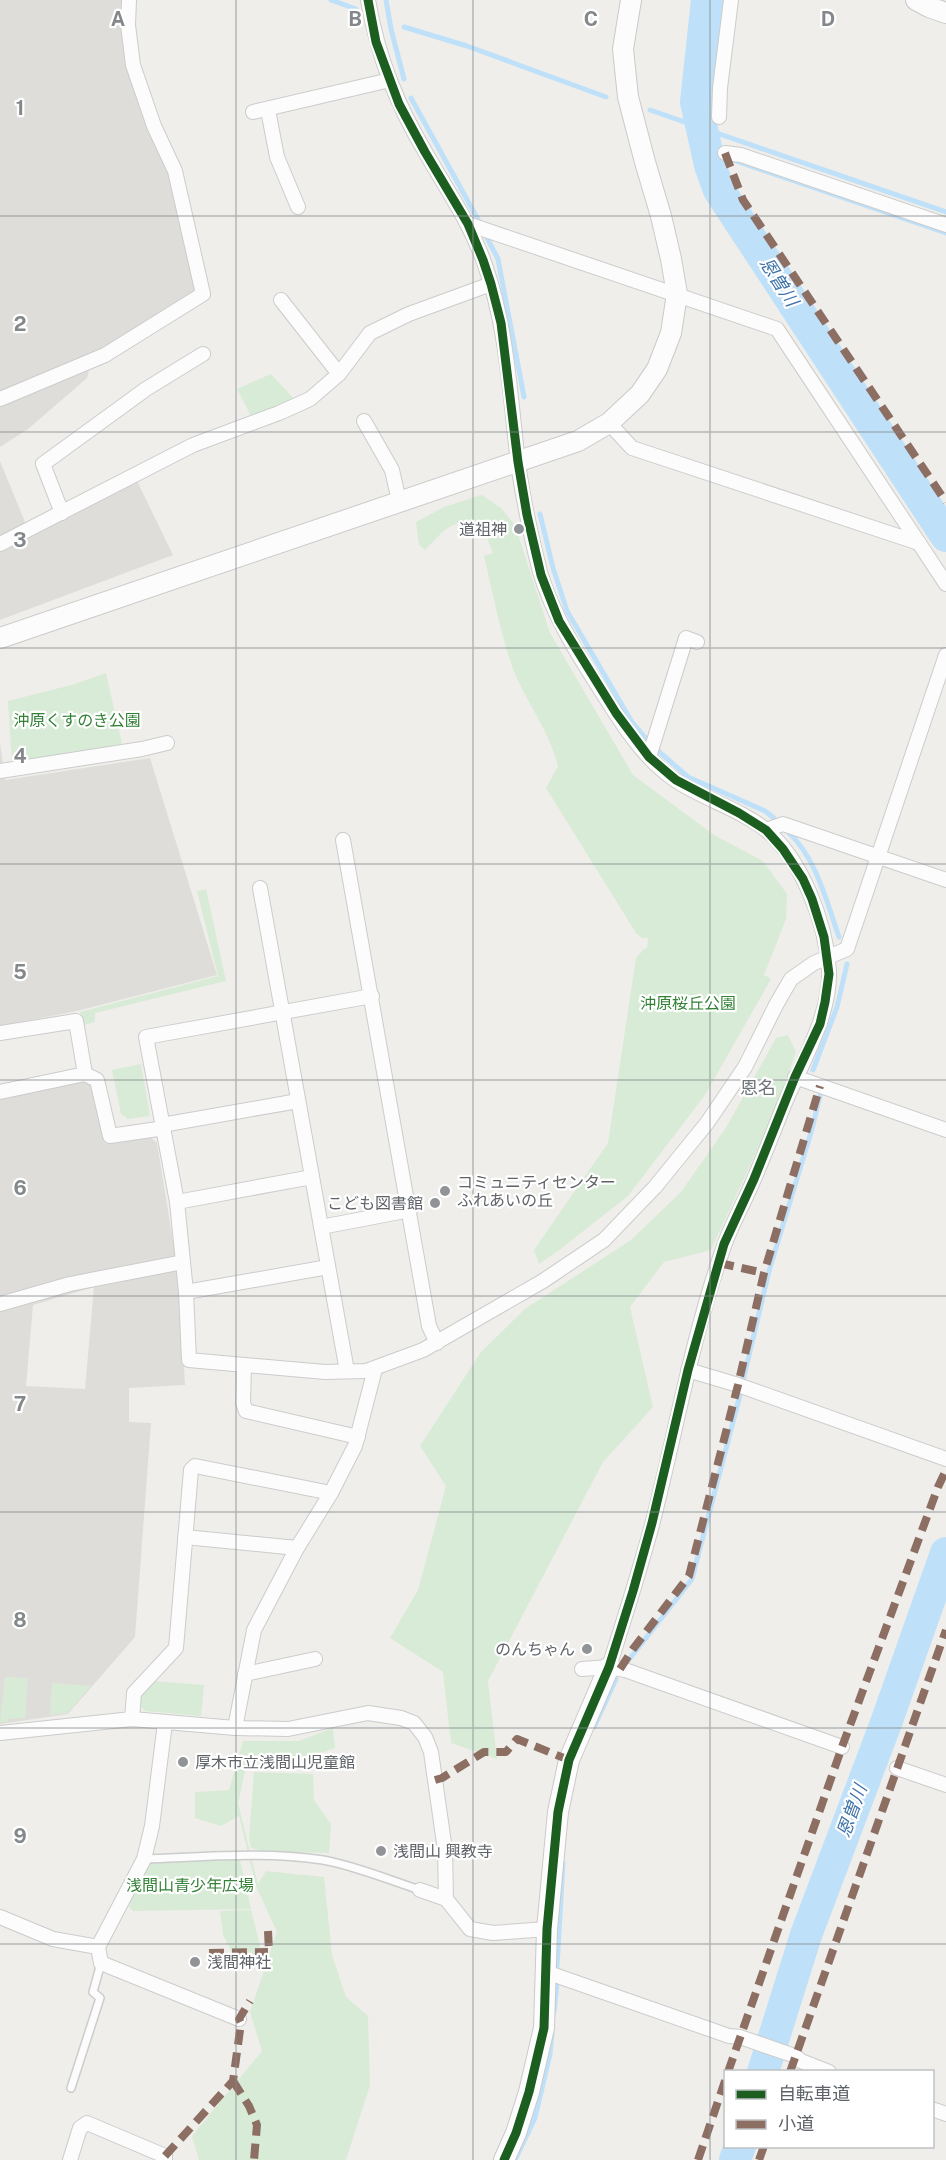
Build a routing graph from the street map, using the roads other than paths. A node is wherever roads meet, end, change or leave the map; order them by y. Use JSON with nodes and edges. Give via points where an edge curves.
{"nodes":[{"id":1,"x":129,"y":0,"type":"edge"},
{"id":2,"x":368,"y":0,"type":"edge"},
{"id":3,"x":631,"y":0,"type":"edge"},
{"id":4,"x":731,"y":0,"type":"edge"},
{"id":5,"x":916,"y":0,"type":"edge"},
{"id":6,"x":946,"y":13,"type":"edge"},
{"id":7,"x":390,"y":80,"type":"junction"},
{"id":8,"x":268,"y":110,"type":"junction"},
{"id":9,"x":253,"y":112,"type":"dead end"},
{"id":10,"x":719,"y":117,"type":"dead end"},
{"id":11,"x":725,"y":153,"type":"dead end"},
{"id":12,"x":298,"y":207,"type":"dead end"},
{"id":13,"x":946,"y":225,"type":"edge"},
{"id":14,"x":479,"y":228,"type":"junction"},
{"id":15,"x":491,"y":285,"type":"junction"},
{"id":16,"x":677,"y":294,"type":"junction"},
{"id":17,"x":281,"y":300,"type":"dead end"},
{"id":18,"x":203,"y":354,"type":"dead end"},
{"id":19,"x":339,"y":374,"type":"junction"},
{"id":20,"x":0,"y":399,"type":"edge"},
{"id":21,"x":364,"y":421,"type":"dead end"},
{"id":22,"x":609,"y":423,"type":"junction"},
{"id":23,"x":518,"y":462,"type":"junction"},
{"id":24,"x":399,"y":501,"type":"junction"},
{"id":25,"x":62,"y":513,"type":"junction"},
{"id":26,"x":919,"y":543,"type":"junction"},
{"id":27,"x":0,"y":544,"type":"edge"},
{"id":28,"x":946,"y":584,"type":"edge"},
{"id":29,"x":0,"y":638,"type":"edge"},
{"id":30,"x":686,"y":638,"type":"dead end"},
{"id":31,"x":946,"y":655,"type":"edge"},
{"id":32,"x":167,"y":743,"type":"dead end"},
{"id":33,"x":649,"y":757,"type":"junction"},
{"id":34,"x":0,"y":771,"type":"edge"},
{"id":35,"x":766,"y":830,"type":"junction"},
{"id":36,"x":343,"y":840,"type":"dead end"},
{"id":37,"x":878,"y":857,"type":"junction"},
{"id":38,"x":946,"y":880,"type":"edge"},
{"id":39,"x":260,"y":888,"type":"dead end"},
{"id":40,"x":827,"y":956,"type":"junction"},
{"id":41,"x":372,"y":996,"type":"junction"},
{"id":42,"x":281,"y":1012,"type":"junction"},
{"id":43,"x":0,"y":1033,"type":"edge"},
{"id":44,"x":85,"y":1074,"type":"junction"},
{"id":45,"x":795,"y":1077,"type":"junction"},
{"id":46,"x":0,"y":1092,"type":"edge"},
{"id":47,"x":298,"y":1101,"type":"junction"},
{"id":48,"x":162,"y":1125,"type":"junction"},
{"id":49,"x":946,"y":1130,"type":"edge"},
{"id":50,"x":312,"y":1177,"type":"junction"},
{"id":51,"x":177,"y":1202,"type":"junction"},
{"id":52,"x":410,"y":1210,"type":"junction"},
{"id":53,"x":321,"y":1227,"type":"junction"},
{"id":54,"x":183,"y":1262,"type":"junction"},
{"id":55,"x":328,"y":1267,"type":"junction"},
{"id":56,"x":186,"y":1292,"type":"junction"},
{"id":57,"x":0,"y":1304,"type":"edge"},
{"id":58,"x":437,"y":1343,"type":"junction"},
{"id":59,"x":244,"y":1365,"type":"junction"},
{"id":60,"x":375,"y":1369,"type":"junction"},
{"id":61,"x":688,"y":1370,"type":"junction"},
{"id":62,"x":347,"y":1371,"type":"junction"},
{"id":63,"x":358,"y":1437,"type":"junction"},
{"id":64,"x":946,"y":1459,"type":"edge"},
{"id":65,"x":331,"y":1493,"type":"junction"},
{"id":66,"x":185,"y":1537,"type":"junction"},
{"id":67,"x":297,"y":1548,"type":"junction"},
{"id":68,"x":315,"y":1659,"type":"dead end"},
{"id":69,"x":609,"y":1667,"type":"junction"},
{"id":70,"x":582,"y":1670,"type":"dead end"},
{"id":71,"x":246,"y":1674,"type":"junction"},
{"id":72,"x":132,"y":1719,"type":"junction"},
{"id":73,"x":165,"y":1723,"type":"junction"},
{"id":74,"x":235,"y":1728,"type":"junction"},
{"id":75,"x":0,"y":1733,"type":"edge"},
{"id":76,"x":842,"y":1747,"type":"dead end"},
{"id":77,"x":897,"y":1768,"type":"dead end"},
{"id":78,"x":946,"y":1785,"type":"edge"},
{"id":79,"x":144,"y":1858,"type":"junction"},
{"id":80,"x":420,"y":1890,"type":"joint"},
{"id":81,"x":446,"y":1899,"type":"junction"},
{"id":82,"x":0,"y":1917,"type":"edge"},
{"id":83,"x":547,"y":1929,"type":"junction"},
{"id":84,"x":99,"y":1947,"type":"junction"},
{"id":85,"x":101,"y":1963,"type":"junction"},
{"id":86,"x":546,"y":1972,"type":"junction"},
{"id":87,"x":239,"y":2019,"type":"dead end"},
{"id":88,"x":824,"y":2070,"type":"edge"},
{"id":89,"x":71,"y":2088,"type":"dead end"},
{"id":90,"x":70,"y":2160,"type":"edge"},
{"id":91,"x":165,"y":2160,"type":"edge"},
{"id":92,"x":504,"y":2160,"type":"edge"}],
"edges":[{"from":1,"to":20,"type":"street","via":[[133,65],[175,171],[203,294],[105,355]]},
{"from":2,"to":7,"type":"street","via":[[376,42]]},
{"from":3,"to":16,"type":"street","via":[[623,50],[628,97],[672,259]]},
{"from":4,"to":10,"type":"street"},
{"from":5,"to":6,"type":"street"},
{"from":7,"to":8,"type":"street"},
{"from":7,"to":14,"type":"street","via":[[425,152]]},
{"from":8,"to":9,"type":"street"},
{"from":8,"to":12,"type":"street","via":[[284,194]]},
{"from":11,"to":13,"type":"street","via":[[741,155]]},
{"from":14,"to":15,"type":"street"},
{"from":14,"to":16,"type":"street"},
{"from":15,"to":19,"type":"street","via":[[409,314],[370,333]]},
{"from":15,"to":23,"type":"street","via":[[501,323]]},
{"from":16,"to":22,"type":"street","via":[[671,333],[657,369],[640,394]]},
{"from":16,"to":26,"type":"street","via":[[777,329]]},
{"from":17,"to":19,"type":"street"},
{"from":18,"to":25,"type":"street","via":[[146,389],[42,464]]},
{"from":19,"to":25,"type":"street","via":[[310,399],[194,445]]},
{"from":21,"to":24,"type":"street","via":[[392,470]]},
{"from":22,"to":23,"type":"street","via":[[578,441]]},
{"from":22,"to":26,"type":"street","via":[[633,448]]},
{"from":23,"to":24,"type":"street"},
{"from":23,"to":33,"type":"street","via":[[541,575],[559,621],[616,713]]},
{"from":24,"to":29,"type":"street"},
{"from":25,"to":27,"type":"street"},
{"from":26,"to":28,"type":"street"},
{"from":30,"to":33,"type":"street"},
{"from":31,"to":37,"type":"street"},
{"from":32,"to":34,"type":"street"},
{"from":33,"to":35,"type":"street","via":[[676,780]]},
{"from":35,"to":37,"type":"street","via":[[783,824]]},
{"from":35,"to":40,"type":"street","via":[[808,888]]},
{"from":36,"to":41,"type":"street"},
{"from":37,"to":38,"type":"street"},
{"from":37,"to":40,"type":"street","via":[[847,949]]},
{"from":39,"to":42,"type":"street"},
{"from":40,"to":45,"type":"street","via":[[829,974],[820,1024]]},
{"from":40,"to":58,"type":"street","via":[[789,982],[745,1067],[707,1123],[616,1229],[543,1281]]},
{"from":41,"to":42,"type":"street"},
{"from":41,"to":52,"type":"street"},
{"from":42,"to":47,"type":"street"},
{"from":42,"to":48,"type":"street","via":[[147,1037]]},
{"from":43,"to":44,"type":"street","via":[[76,1021]]},
{"from":44,"to":46,"type":"street"},
{"from":44,"to":48,"type":"street","via":[[97,1080],[110,1136],[158,1129]]},
{"from":45,"to":49,"type":"street"},
{"from":45,"to":61,"type":"street","via":[[724,1244]]},
{"from":47,"to":48,"type":"street"},
{"from":47,"to":50,"type":"street"},
{"from":48,"to":51,"type":"street"},
{"from":50,"to":51,"type":"street"},
{"from":50,"to":53,"type":"street"},
{"from":51,"to":54,"type":"street"},
{"from":52,"to":53,"type":"street"},
{"from":52,"to":58,"type":"street","via":[[429,1326]]},
{"from":53,"to":55,"type":"street"},
{"from":54,"to":56,"type":"street"},
{"from":54,"to":57,"type":"street","via":[[70,1284]]},
{"from":55,"to":56,"type":"street"},
{"from":55,"to":62,"type":"street"},
{"from":56,"to":59,"type":"street","via":[[189,1360]]},
{"from":58,"to":60,"type":"street"},
{"from":59,"to":62,"type":"street"},
{"from":59,"to":63,"type":"street","via":[[246,1411]]},
{"from":60,"to":62,"type":"street"},
{"from":60,"to":63,"type":"street"},
{"from":61,"to":64,"type":"street"},
{"from":61,"to":69,"type":"street","via":[[652,1523]]},
{"from":63,"to":65,"type":"street"},
{"from":65,"to":66,"type":"street","via":[[195,1466],[191,1470]]},
{"from":65,"to":67,"type":"street"},
{"from":66,"to":67,"type":"street"},
{"from":66,"to":72,"type":"street","via":[[176,1648],[134,1693]]},
{"from":67,"to":71,"type":"street","via":[[254,1630]]},
{"from":68,"to":71,"type":"street"},
{"from":69,"to":70,"type":"street"},
{"from":69,"to":76,"type":"street"},
{"from":69,"to":83,"type":"street","via":[[568,1760],[558,1812]]},
{"from":71,"to":74,"type":"street"},
{"from":72,"to":73,"type":"street"},
{"from":72,"to":75,"type":"street"},
{"from":73,"to":74,"type":"street"},
{"from":73,"to":79,"type":"street"},
{"from":74,"to":81,"type":"street","via":[[288,1729],[368,1713],[414,1723],[431,1752],[445,1850]]},
{"from":77,"to":78,"type":"street"},
{"from":79,"to":80,"type":"lane","via":[[256,1856],[323,1860]]},
{"from":79,"to":84,"type":"street"},
{"from":80,"to":81,"type":"street"},
{"from":81,"to":83,"type":"street","via":[[470,1929],[493,1933]]},
{"from":82,"to":84,"type":"street","via":[[53,1939]]},
{"from":83,"to":86,"type":"street"},
{"from":84,"to":85,"type":"street"},
{"from":85,"to":87,"type":"street"},
{"from":85,"to":89,"type":"lane","via":[[93,1992],[100,1998]]},
{"from":86,"to":88,"type":"street","via":[[795,2056]]},
{"from":86,"to":92,"type":"street","via":[[544,2028],[530,2092]]},
{"from":90,"to":91,"type":"street","via":[[80,2128],[87,2123],[165,2156]]}]}
